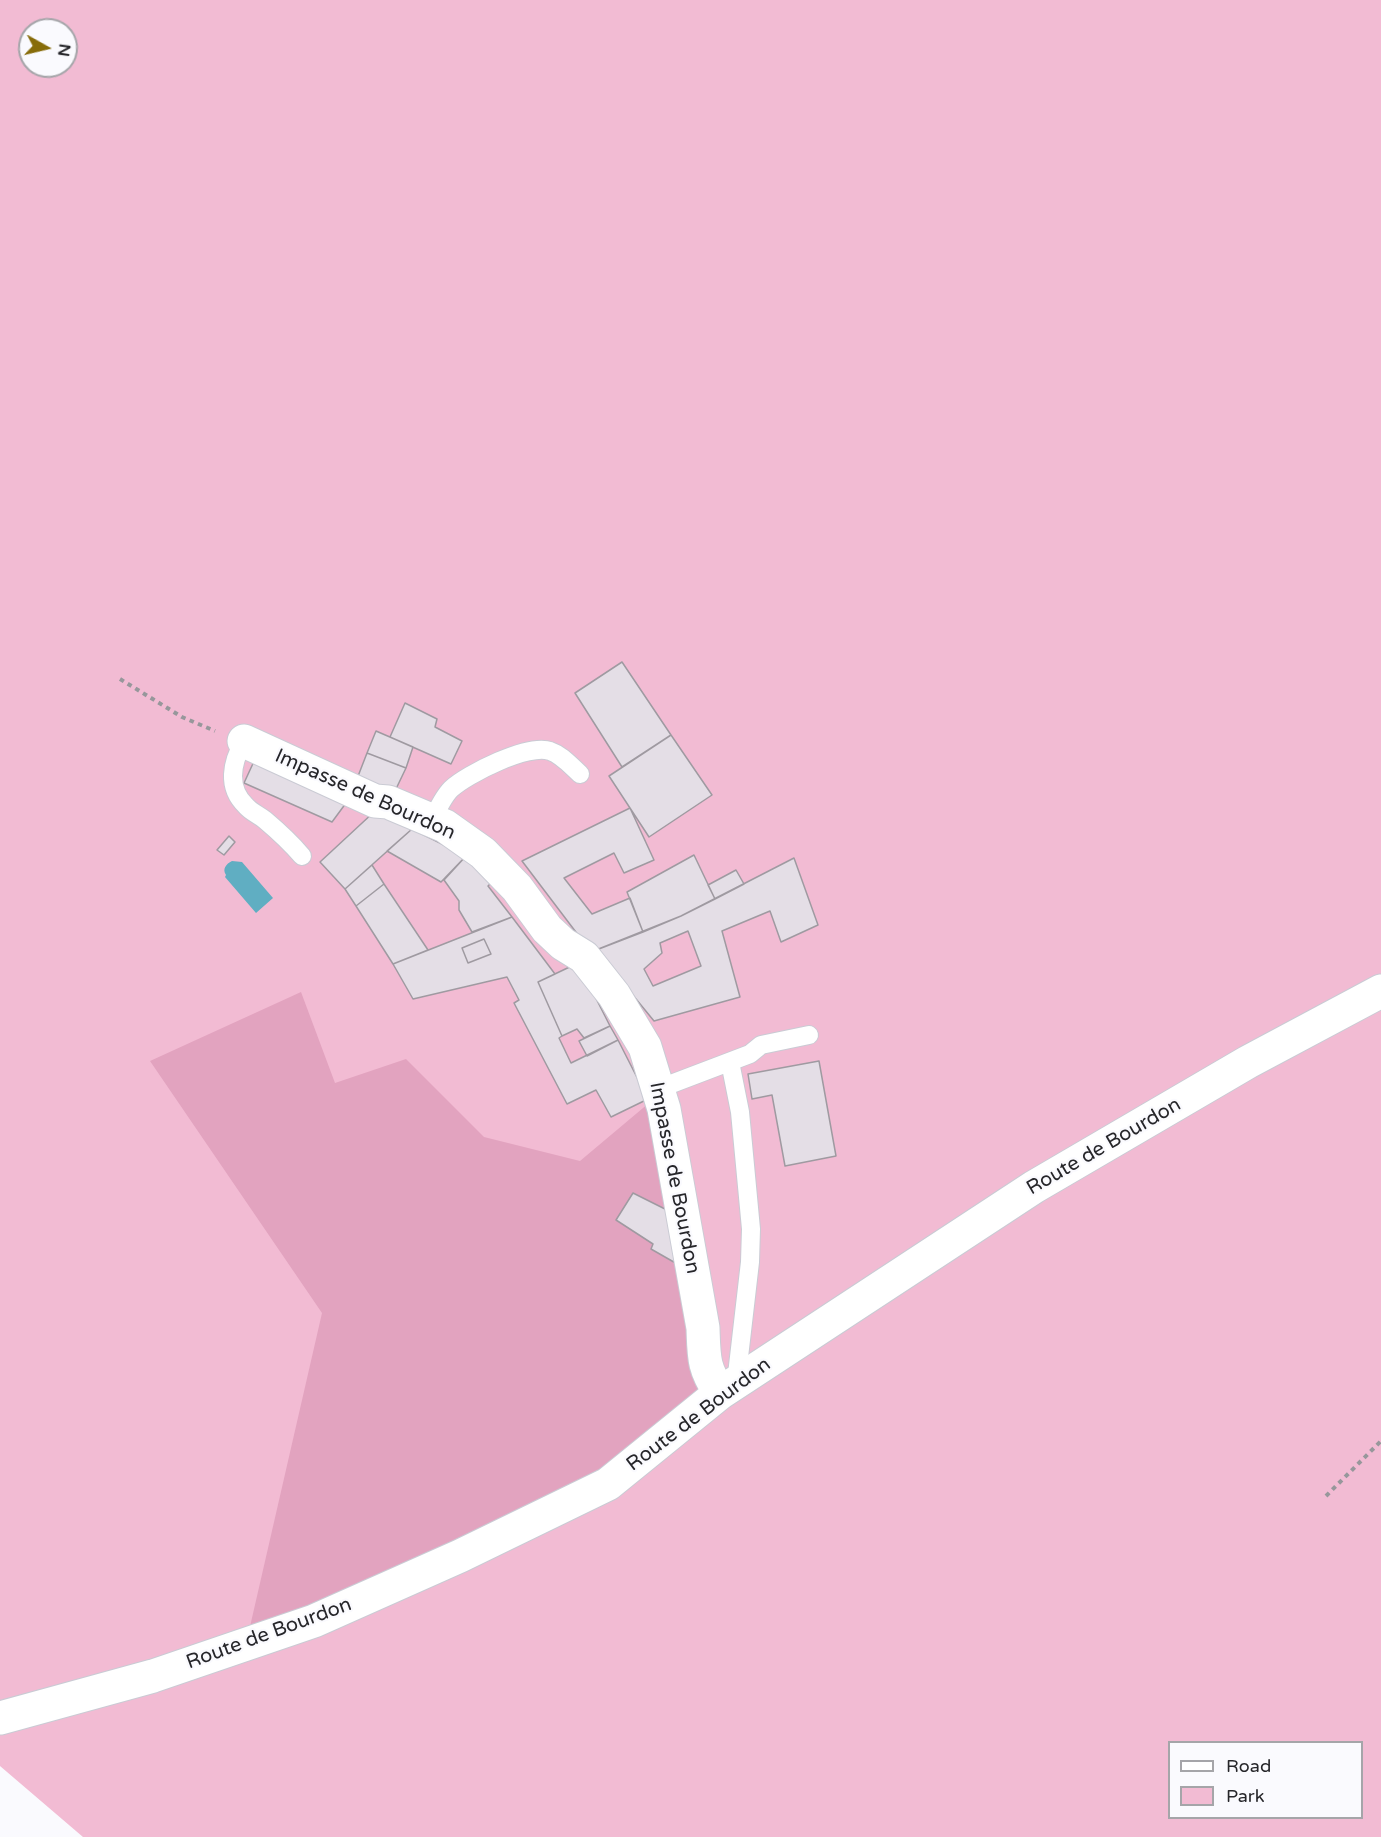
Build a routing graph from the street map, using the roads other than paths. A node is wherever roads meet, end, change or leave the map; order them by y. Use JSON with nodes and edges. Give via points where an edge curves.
{"nodes":[{"id":1,"x":244,"y":741,"type":"joint"},
{"id":2,"x":580,"y":774,"type":"dead end"},
{"id":3,"x":432,"y":821,"type":"junction"},
{"id":4,"x":302,"y":856,"type":"dead end"},
{"id":5,"x":1381,"y":991,"type":"edge"},
{"id":6,"x":809,"y":1035,"type":"dead end"},
{"id":7,"x":730,"y":1062,"type":"junction"},
{"id":8,"x":658,"y":1089,"type":"junction"},
{"id":9,"x":728,"y":1388,"type":"junction"},
{"id":10,"x":0,"y":1718,"type":"edge"}],
"edges":[{"from":1,"to":3,"type":"street","name":"Impasse de Bourdon","via":[[375,801],[388,802]]},
{"from":1,"to":4,"type":"lane","via":[[232,768],[236,794]]},
{"from":2,"to":3,"type":"lane","via":[[549,750],[521,754],[469,776],[451,789]]},
{"from":3,"to":8,"type":"street","name":"Impasse de Bourdon","via":[[483,853],[517,888],[547,929],[584,957],[614,995],[645,1047]]},
{"from":5,"to":9,"type":"street","name":"Route de Bourdon","via":[[1248,1062],[1034,1187]]},
{"from":6,"to":7,"type":"lane","via":[[761,1045]]},
{"from":7,"to":8,"type":"lane"},
{"from":7,"to":9,"type":"lane","via":[[740,1112],[752,1229]]},
{"from":8,"to":9,"type":"street","name":"Impasse de Bourdon","via":[[703,1328],[704,1357],[709,1377]]},
{"from":9,"to":10,"type":"street","name":"Route de Bourdon","via":[[608,1484],[460,1556],[314,1621],[153,1676]]}]}
